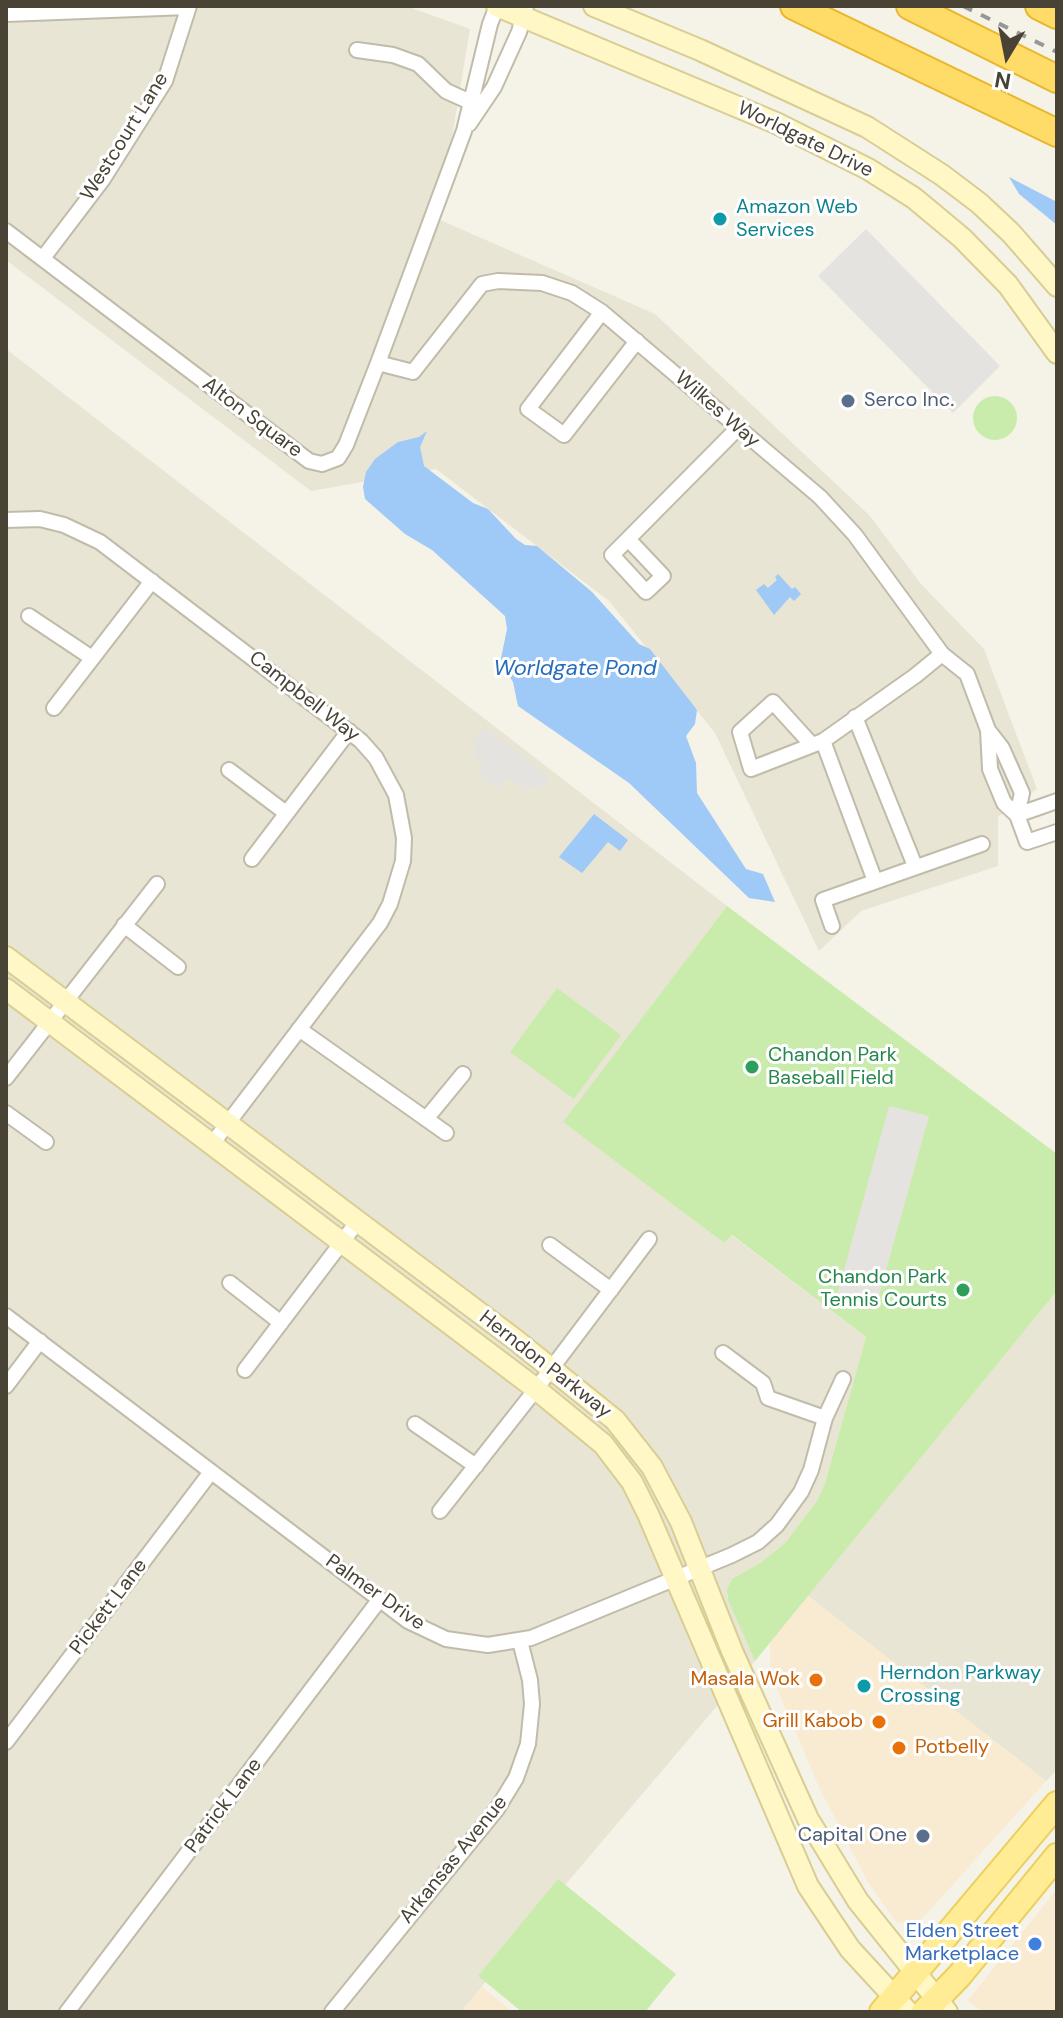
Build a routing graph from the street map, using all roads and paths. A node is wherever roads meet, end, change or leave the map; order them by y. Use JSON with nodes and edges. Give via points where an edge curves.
{"nodes":[{"id":1,"x":188,"y":6,"type":"edge"},
{"id":2,"x":497,"y":6,"type":"edge"},
{"id":3,"x":594,"y":6,"type":"edge"},
{"id":4,"x":794,"y":6,"type":"edge"},
{"id":5,"x":910,"y":6,"type":"edge"},
{"id":6,"x":1039,"y":6,"type":"edge"},
{"id":7,"x":10,"y":11,"type":"edge"},
{"id":8,"x":525,"y":11,"type":"edge"},
{"id":9,"x":1057,"y":15,"type":"edge"},
{"id":10,"x":357,"y":50,"type":"dead end"},
{"id":11,"x":1057,"y":79,"type":"edge"},
{"id":12,"x":998,"y":103,"type":"junction"},
{"id":13,"x":476,"y":105,"type":"junction"},
{"id":14,"x":1057,"y":133,"type":"edge"},
{"id":15,"x":1057,"y":146,"type":"edge"},
{"id":16,"x":6,"y":231,"type":"edge"},
{"id":17,"x":43,"y":258,"type":"junction"},
{"id":18,"x":1057,"y":286,"type":"edge"},
{"id":19,"x":602,"y":312,"type":"junction"},
{"id":20,"x":637,"y":341,"type":"junction"},
{"id":21,"x":1057,"y":353,"type":"edge"},
{"id":22,"x":378,"y":363,"type":"junction"},
{"id":23,"x":737,"y":429,"type":"junction"},
{"id":24,"x":6,"y":520,"type":"edge"},
{"id":25,"x":628,"y":539,"type":"dead end"},
{"id":26,"x":152,"y":581,"type":"junction"},
{"id":27,"x":29,"y":616,"type":"dead end"},
{"id":28,"x":942,"y":654,"type":"junction"},
{"id":29,"x":92,"y":658,"type":"junction"},
{"id":30,"x":54,"y":708,"type":"dead end"},
{"id":31,"x":855,"y":717,"type":"junction"},
{"id":32,"x":349,"y":731,"type":"junction"},
{"id":33,"x":817,"y":743,"type":"junction"},
{"id":34,"x":229,"y":770,"type":"dead end"},
{"id":35,"x":1057,"y":801,"type":"edge"},
{"id":36,"x":286,"y":813,"type":"junction"},
{"id":37,"x":1017,"y":815,"type":"junction"},
{"id":38,"x":1057,"y":832,"type":"edge"},
{"id":39,"x":982,"y":844,"type":"dead end"},
{"id":40,"x":252,"y":859,"type":"dead end"},
{"id":41,"x":915,"y":866,"type":"junction"},
{"id":42,"x":875,"y":881,"type":"junction"},
{"id":43,"x":157,"y":884,"type":"dead end"},
{"id":44,"x":124,"y":925,"type":"junction"},
{"id":45,"x":832,"y":926,"type":"dead end"},
{"id":46,"x":6,"y":957,"type":"edge"},
{"id":47,"x":178,"y":967,"type":"dead end"},
{"id":48,"x":6,"y":989,"type":"edge"},
{"id":49,"x":64,"y":1001,"type":"junction"},
{"id":50,"x":48,"y":1021,"type":"junction"},
{"id":51,"x":299,"y":1029,"type":"junction"},
{"id":52,"x":463,"y":1074,"type":"dead end"},
{"id":53,"x":6,"y":1078,"type":"edge"},
{"id":54,"x":6,"y":1113,"type":"edge"},
{"id":55,"x":426,"y":1119,"type":"junction"},
{"id":56,"x":228,"y":1123,"type":"junction"},
{"id":57,"x":446,"y":1133,"type":"dead end"},
{"id":58,"x":46,"y":1142,"type":"dead end"},
{"id":59,"x":212,"y":1144,"type":"junction"},
{"id":60,"x":358,"y":1221,"type":"junction"},
{"id":61,"x":649,"y":1239,"type":"dead end"},
{"id":62,"x":342,"y":1242,"type":"junction"},
{"id":63,"x":550,"y":1245,"type":"dead end"},
{"id":64,"x":230,"y":1283,"type":"dead end"},
{"id":65,"x":611,"y":1290,"type":"junction"},
{"id":66,"x":6,"y":1316,"type":"edge"},
{"id":67,"x":281,"y":1323,"type":"junction"},
{"id":68,"x":40,"y":1341,"type":"junction"},
{"id":69,"x":723,"y":1353,"type":"dead end"},
{"id":70,"x":552,"y":1368,"type":"junction"},
{"id":71,"x":245,"y":1370,"type":"dead end"},
{"id":72,"x":843,"y":1379,"type":"dead end"},
{"id":73,"x":6,"y":1386,"type":"edge"},
{"id":74,"x":536,"y":1389,"type":"junction"},
{"id":75,"x":825,"y":1418,"type":"junction"},
{"id":76,"x":415,"y":1424,"type":"dead end"},
{"id":77,"x":476,"y":1466,"type":"junction"},
{"id":78,"x":211,"y":1472,"type":"junction"},
{"id":79,"x":440,"y":1511,"type":"dead end"},
{"id":80,"x":699,"y":1568,"type":"junction"},
{"id":81,"x":676,"y":1578,"type":"junction"},
{"id":82,"x":380,"y":1599,"type":"junction"},
{"id":83,"x":520,"y":1641,"type":"junction"},
{"id":84,"x":6,"y":1742,"type":"edge"},
{"id":85,"x":1057,"y":1804,"type":"edge"},
{"id":86,"x":1057,"y":1856,"type":"edge"},
{"id":87,"x":913,"y":1973,"type":"junction"},
{"id":88,"x":895,"y":2007,"type":"edge"},
{"id":89,"x":936,"y":2008,"type":"edge"},
{"id":90,"x":67,"y":2012,"type":"edge"},
{"id":91,"x":332,"y":2012,"type":"edge"}],
"edges":[{"from":1,"to":7,"type":"street"},
{"from":1,"to":17,"type":"street","name":"Westcourt Lane","via":[[165,81],[103,179]]},
{"from":2,"to":8,"type":"main road","name":"Worldgate Drive"},
{"from":2,"to":13,"type":"street","name":"Alton Square"},
{"from":3,"to":18,"type":"main road","name":"Worldgate Drive","via":[[867,127],[979,203]]},
{"from":4,"to":12,"type":"highway"},
{"from":5,"to":11,"type":"highway"},
{"from":6,"to":9,"type":"highway"},
{"from":8,"to":13,"type":"street","name":"Alton Square","via":[[494,87]]},
{"from":8,"to":21,"type":"main road","name":"Worldgate Drive","via":[[776,123],[914,198],[1008,285]]},
{"from":10,"to":13,"type":"street","via":[[418,64],[446,91]]},
{"from":12,"to":14,"type":"highway"},
{"from":12,"to":15,"type":"highway"},
{"from":13,"to":22,"type":"street","name":"Alton Square"},
{"from":16,"to":17,"type":"street","name":"Alton Square"},
{"from":17,"to":22,"type":"street","name":"Alton Square","via":[[309,461],[322,464],[338,458]]},
{"from":19,"to":20,"type":"street","name":"Wilkes Way"},
{"from":19,"to":20,"type":"street","via":[[528,409],[564,435]]},
{"from":19,"to":22,"type":"street","name":"Wilkes Way","via":[[572,293],[542,283],[482,284],[413,372]]},
{"from":20,"to":23,"type":"street","name":"Wilkes Way"},
{"from":23,"to":25,"type":"street"},
{"from":23,"to":28,"type":"street","name":"Wilkes Way","via":[[820,497],[855,535]]},
{"from":24,"to":26,"type":"street","name":"Campbell Way","via":[[40,519],[77,529]]},
{"from":26,"to":29,"type":"street"},
{"from":26,"to":32,"type":"street","name":"Campbell Way"},
{"from":27,"to":29,"type":"street"},
{"from":28,"to":31,"type":"street"},
{"from":28,"to":37,"type":"street","name":"Wilkes Way","via":[[967,674],[988,730],[990,769],[1004,803]]},
{"from":29,"to":30,"type":"street"},
{"from":31,"to":33,"type":"street"},
{"from":31,"to":41,"type":"street"},
{"from":32,"to":36,"type":"street"},
{"from":32,"to":51,"type":"street","name":"Campbell Way","via":[[376,758],[396,795],[403,861],[380,923]]},
{"from":33,"to":33,"type":"street","via":[[751,769],[740,732],[773,702]]},
{"from":33,"to":42,"type":"street"},
{"from":34,"to":36,"type":"street"},
{"from":35,"to":37,"type":"street"},
{"from":36,"to":40,"type":"street"},
{"from":37,"to":38,"type":"street","name":"Wilkes Way","via":[[1027,842]]},
{"from":39,"to":41,"type":"street"},
{"from":41,"to":42,"type":"street"},
{"from":42,"to":45,"type":"street","via":[[823,900]]},
{"from":43,"to":44,"type":"street"},
{"from":44,"to":47,"type":"street"},
{"from":44,"to":49,"type":"street"},
{"from":46,"to":49,"type":"main road","name":"Herndon Parkway"},
{"from":48,"to":50,"type":"main road","name":"Herndon Parkway"},
{"from":49,"to":50,"type":"street"},
{"from":49,"to":56,"type":"main road","name":"Herndon Parkway"},
{"from":50,"to":53,"type":"street"},
{"from":50,"to":59,"type":"main road","name":"Herndon Parkway"},
{"from":51,"to":55,"type":"street"},
{"from":51,"to":56,"type":"street","name":"Campbell Way"},
{"from":52,"to":55,"type":"street"},
{"from":54,"to":58,"type":"street"},
{"from":55,"to":57,"type":"street"},
{"from":56,"to":59,"type":"street","name":"Campbell Way"},
{"from":56,"to":60,"type":"main road","name":"Herndon Parkway"},
{"from":59,"to":62,"type":"main road","name":"Herndon Parkway"},
{"from":60,"to":62,"type":"street"},
{"from":60,"to":70,"type":"main road","name":"Herndon Parkway"},
{"from":61,"to":65,"type":"street"},
{"from":62,"to":67,"type":"street"},
{"from":62,"to":74,"type":"main road","name":"Herndon Parkway"},
{"from":63,"to":65,"type":"street"},
{"from":64,"to":67,"type":"street"},
{"from":65,"to":70,"type":"street"},
{"from":66,"to":68,"type":"street","name":"Palmer Drive"},
{"from":67,"to":71,"type":"street"},
{"from":68,"to":73,"type":"street"},
{"from":68,"to":78,"type":"street","name":"Palmer Drive"},
{"from":69,"to":75,"type":"street","via":[[763,1383],[768,1398]]},
{"from":70,"to":74,"type":"street"},
{"from":70,"to":80,"type":"main road","name":"Herndon Parkway","via":[[615,1420],[642,1453],[669,1496]]},
{"from":72,"to":75,"type":"street","name":"Palmer Drive"},
{"from":74,"to":77,"type":"street"},
{"from":74,"to":81,"type":"main road","name":"Herndon Parkway","via":[[618,1462],[640,1497]]},
{"from":75,"to":80,"type":"street","name":"Palmer Drive","via":[[811,1470],[789,1511],[758,1542]]},
{"from":76,"to":77,"type":"street"},
{"from":77,"to":79,"type":"street"},
{"from":78,"to":82,"type":"street","name":"Palmer Drive"},
{"from":78,"to":84,"type":"street","name":"Pickett Lane"},
{"from":80,"to":81,"type":"street","name":"Palmer Drive"},
{"from":80,"to":87,"type":"main road","name":"Herndon Parkway","via":[[808,1819],[858,1901]]},
{"from":81,"to":83,"type":"street","name":"Palmer Drive"},
{"from":81,"to":88,"type":"main road","name":"Herndon Parkway","via":[[808,1886]]},
{"from":82,"to":83,"type":"street","name":"Palmer Drive","via":[[408,1621],[446,1639],[488,1645]]},
{"from":82,"to":90,"type":"street","name":"Patrick Lane"},
{"from":83,"to":91,"type":"street","name":"Arkansas Avenue","via":[[532,1704],[528,1744],[516,1778],[497,1809]]},
{"from":85,"to":87,"type":"main road"},
{"from":86,"to":89,"type":"main road"},
{"from":87,"to":88,"type":"main road"},
{"from":87,"to":89,"type":"main road","name":"Herndon Parkway"}]}
